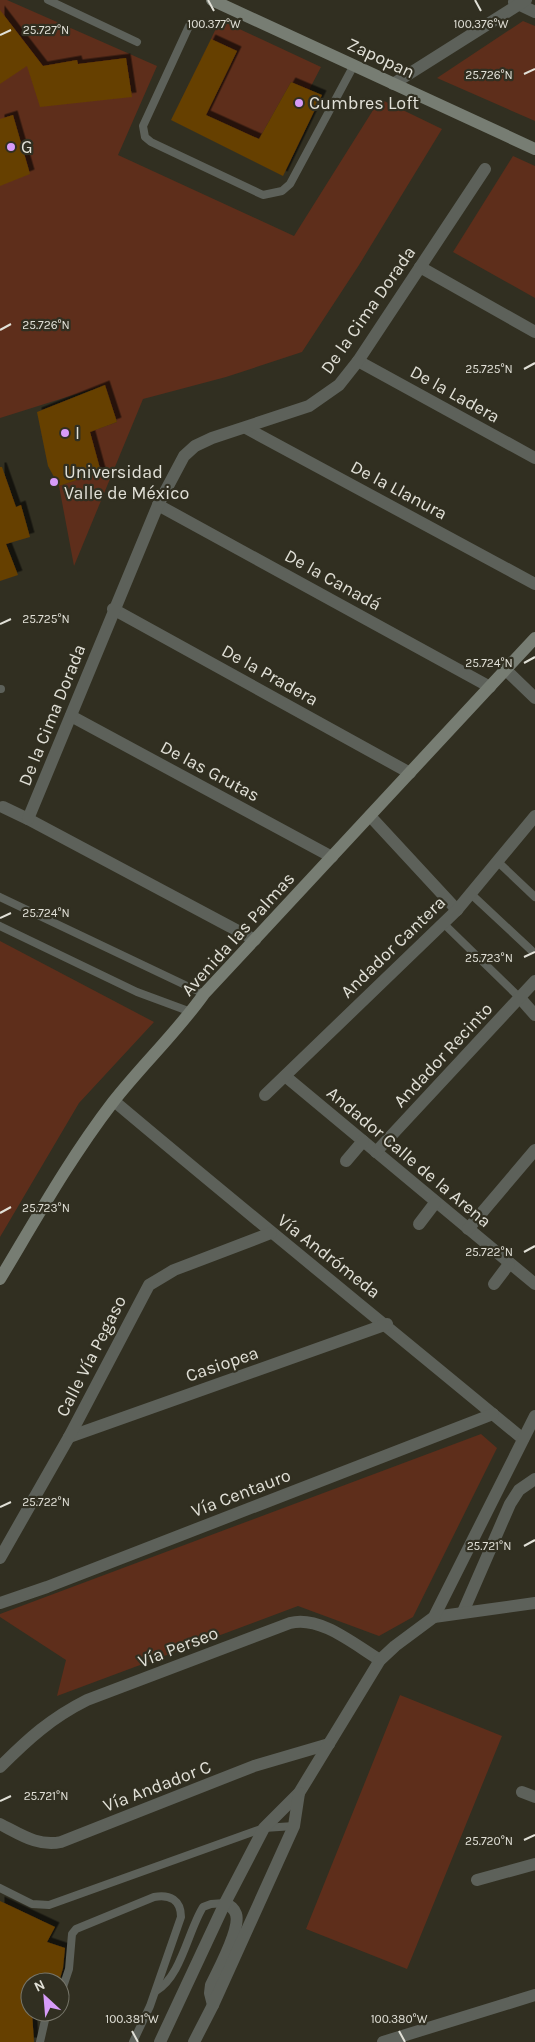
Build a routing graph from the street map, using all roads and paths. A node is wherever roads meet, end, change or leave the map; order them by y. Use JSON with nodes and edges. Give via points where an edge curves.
{"nodes":[{"id":1,"x":48,"y":0,"type":"edge"},
{"id":2,"x":212,"y":0,"type":"edge"},
{"id":3,"x":518,"y":1,"type":"edge"},
{"id":4,"x":535,"y":12,"type":"edge"},
{"id":5,"x":190,"y":24,"type":"dead end"},
{"id":6,"x":137,"y":42,"type":"dead end"},
{"id":7,"x":354,"y":65,"type":"junction"},
{"id":8,"x":393,"y":84,"type":"junction"},
{"id":9,"x":535,"y":149,"type":"edge"},
{"id":10,"x":485,"y":169,"type":"dead end"},
{"id":11,"x":420,"y":267,"type":"junction"},
{"id":12,"x":535,"y":332,"type":"edge"},
{"id":13,"x":358,"y":361,"type":"junction"},
{"id":14,"x":246,"y":428,"type":"junction"},
{"id":15,"x":535,"y":458,"type":"edge"},
{"id":16,"x":158,"y":505,"type":"junction"},
{"id":17,"x":535,"y":584,"type":"edge"},
{"id":18,"x":114,"y":609,"type":"junction"},
{"id":19,"x":535,"y":638,"type":"edge"},
{"id":20,"x":506,"y":670,"type":"junction"},
{"id":21,"x":490,"y":687,"type":"junction"},
{"id":22,"x":535,"y":698,"type":"edge"},
{"id":23,"x":71,"y":716,"type":"junction"},
{"id":24,"x":410,"y":773,"type":"junction"},
{"id":25,"x":3,"y":808,"type":"dead end"},
{"id":26,"x":370,"y":816,"type":"junction"},
{"id":27,"x":535,"y":816,"type":"edge"},
{"id":28,"x":28,"y":819,"type":"junction"},
{"id":29,"x":332,"y":857,"type":"junction"},
{"id":30,"x":497,"y":861,"type":"junction"},
{"id":31,"x":470,"y":894,"type":"junction"},
{"id":32,"x":0,"y":897,"type":"edge"},
{"id":33,"x":535,"y":897,"type":"edge"},
{"id":34,"x":457,"y":910,"type":"junction"},
{"id":35,"x":443,"y":923,"type":"junction"},
{"id":36,"x":0,"y":926,"type":"edge"},
{"id":37,"x":255,"y":940,"type":"junction"},
{"id":38,"x":531,"y":950,"type":"dead end"},
{"id":39,"x":535,"y":981,"type":"edge"},
{"id":40,"x":204,"y":994,"type":"junction"},
{"id":41,"x":520,"y":998,"type":"junction"},
{"id":42,"x":191,"y":1012,"type":"junction"},
{"id":43,"x":535,"y":1015,"type":"edge"},
{"id":44,"x":285,"y":1076,"type":"junction"},
{"id":45,"x":265,"y":1095,"type":"dead end"},
{"id":46,"x":114,"y":1101,"type":"junction"},
{"id":47,"x":363,"y":1141,"type":"junction"},
{"id":48,"x":535,"y":1150,"type":"edge"},
{"id":49,"x":376,"y":1152,"type":"junction"},
{"id":50,"x":346,"y":1161,"type":"dead end"},
{"id":51,"x":435,"y":1203,"type":"junction"},
{"id":52,"x":419,"y":1224,"type":"dead end"},
{"id":53,"x":468,"y":1230,"type":"junction"},
{"id":54,"x":271,"y":1233,"type":"junction"},
{"id":55,"x":509,"y":1264,"type":"junction"},
{"id":56,"x":0,"y":1279,"type":"edge"},
{"id":57,"x":494,"y":1284,"type":"dead end"},
{"id":58,"x":535,"y":1284,"type":"edge"},
{"id":59,"x":387,"y":1324,"type":"junction"},
{"id":60,"x":493,"y":1414,"type":"junction"},
{"id":61,"x":535,"y":1416,"type":"edge"},
{"id":62,"x":69,"y":1437,"type":"junction"},
{"id":63,"x":523,"y":1438,"type":"junction"},
{"id":64,"x":535,"y":1479,"type":"edge"},
{"id":65,"x":0,"y":1558,"type":"edge"},
{"id":66,"x":0,"y":1602,"type":"edge"},
{"id":67,"x":535,"y":1603,"type":"edge"},
{"id":68,"x":463,"y":1612,"type":"junction"},
{"id":69,"x":434,"y":1617,"type":"junction"},
{"id":70,"x":380,"y":1660,"type":"junction"},
{"id":71,"x":329,"y":1744,"type":"junction"},
{"id":72,"x":0,"y":1767,"type":"edge"},
{"id":73,"x":522,"y":1792,"type":"dead end"},
{"id":74,"x":299,"y":1793,"type":"junction"},
{"id":75,"x":535,"y":1797,"type":"edge"},
{"id":76,"x":0,"y":1824,"type":"edge"},
{"id":77,"x":294,"y":1826,"type":"junction"},
{"id":78,"x":264,"y":1828,"type":"junction"},
{"id":79,"x":535,"y":1864,"type":"edge"},
{"id":80,"x":477,"y":1880,"type":"dead end"},
{"id":81,"x":0,"y":1888,"type":"edge"},
{"id":82,"x":226,"y":1903,"type":"junction"},
{"id":83,"x":68,"y":1972,"type":"edge"},
{"id":84,"x":156,"y":1991,"type":"junction"},
{"id":85,"x":535,"y":1995,"type":"edge"},
{"id":86,"x":213,"y":2005,"type":"junction"},
{"id":87,"x":44,"y":2022,"type":"edge"},
{"id":88,"x":40,"y":2042,"type":"edge"},
{"id":89,"x":133,"y":2042,"type":"edge"},
{"id":90,"x":160,"y":2042,"type":"edge"},
{"id":91,"x":194,"y":2042,"type":"edge"},
{"id":92,"x":383,"y":2042,"type":"edge"}],
"edges":[{"from":1,"to":6,"type":"lane"},
{"from":2,"to":7,"type":"street","name":"Zapopan"},
{"from":3,"to":4,"type":"street"},
{"from":3,"to":8,"type":"street"},
{"from":5,"to":7,"type":"lane","via":[[143,132],[151,142],[264,195],[282,191],[290,184]]},
{"from":7,"to":8,"type":"street","name":"Zapopan"},
{"from":8,"to":9,"type":"street","name":"Zapopan"},
{"from":10,"to":11,"type":"street","name":"De la Cima Dorada"},
{"from":11,"to":12,"type":"street"},
{"from":11,"to":13,"type":"street","name":"De la Cima Dorada"},
{"from":13,"to":14,"type":"street","name":"De la Cima Dorada","via":[[339,385],[309,406]]},
{"from":13,"to":15,"type":"street","name":"De la Ladera"},
{"from":14,"to":16,"type":"street","name":"De la Cima Dorada","via":[[194,446],[184,456]]},
{"from":14,"to":17,"type":"street","name":"De la Llanura"},
{"from":16,"to":18,"type":"street","name":"De la Cima Dorada"},
{"from":16,"to":21,"type":"street","name":"De la Canadá"},
{"from":18,"to":23,"type":"street","name":"De la Cima Dorada"},
{"from":18,"to":24,"type":"street","name":"De la Pradera"},
{"from":19,"to":20,"type":"street","name":"Avenida las Palmas"},
{"from":20,"to":21,"type":"street","name":"Avenida las Palmas"},
{"from":20,"to":22,"type":"street"},
{"from":21,"to":24,"type":"street","name":"Avenida las Palmas"},
{"from":23,"to":28,"type":"street","name":"De la Cima Dorada"},
{"from":23,"to":29,"type":"street","name":"De las Grutas"},
{"from":24,"to":26,"type":"street","name":"Avenida las Palmas"},
{"from":25,"to":28,"type":"street"},
{"from":26,"to":29,"type":"street","name":"Avenida las Palmas"},
{"from":26,"to":34,"type":"street"},
{"from":27,"to":30,"type":"street","name":"Andador Cantera"},
{"from":28,"to":37,"type":"street"},
{"from":29,"to":37,"type":"street","name":"Avenida las Palmas"},
{"from":30,"to":31,"type":"street","name":"Andador Cantera"},
{"from":30,"to":33,"type":"lane"},
{"from":31,"to":34,"type":"street","name":"Andador Cantera"},
{"from":31,"to":38,"type":"lane"},
{"from":32,"to":40,"type":"lane"},
{"from":34,"to":35,"type":"street","name":"Andador Cantera"},
{"from":35,"to":41,"type":"lane"},
{"from":35,"to":44,"type":"street","name":"Andador Cantera"},
{"from":36,"to":42,"type":"lane","via":[[138,992]]},
{"from":37,"to":40,"type":"street","name":"Avenida las Palmas"},
{"from":39,"to":41,"type":"street","name":"Andador Recinto"},
{"from":40,"to":42,"type":"street","name":"Avenida las Palmas"},
{"from":41,"to":43,"type":"street"},
{"from":41,"to":49,"type":"street","name":"Andador Recinto"},
{"from":42,"to":46,"type":"street","name":"Avenida las Palmas"},
{"from":44,"to":45,"type":"street","name":"Andador Cantera"},
{"from":44,"to":47,"type":"street","name":"Andador Calle de la Arena"},
{"from":46,"to":54,"type":"street","name":"Vía Andrómeda"},
{"from":46,"to":56,"type":"street","name":"Avenida las Palmas","via":[[72,1158]]},
{"from":47,"to":49,"type":"street","name":"Andador Calle de la Arena"},
{"from":47,"to":50,"type":"street"},
{"from":48,"to":53,"type":"street"},
{"from":49,"to":51,"type":"street","name":"Andador Calle de la Arena"},
{"from":51,"to":52,"type":"street"},
{"from":51,"to":53,"type":"street","name":"Andador Calle de la Arena"},
{"from":53,"to":55,"type":"street","name":"Andador Calle de la Arena"},
{"from":54,"to":59,"type":"street","name":"Vía Andrómeda"},
{"from":54,"to":62,"type":"street","name":"Calle Vía Pegaso","via":[[174,1270],[149,1285]]},
{"from":55,"to":57,"type":"street"},
{"from":55,"to":58,"type":"street","name":"Andador Calle de la Arena"},
{"from":59,"to":60,"type":"street","name":"Vía Andrómeda"},
{"from":59,"to":62,"type":"street","name":"Casiopea"},
{"from":60,"to":63,"type":"street","name":"Vía Andrómeda"},
{"from":60,"to":66,"type":"street","name":"Vía Centauro","via":[[63,1581]]},
{"from":61,"to":63,"type":"street"},
{"from":62,"to":65,"type":"street","name":"Calle Vía Pegaso"},
{"from":63,"to":69,"type":"street"},
{"from":64,"to":68,"type":"street","via":[[519,1490],[510,1504]]},
{"from":67,"to":68,"type":"street"},
{"from":68,"to":69,"type":"street"},
{"from":69,"to":70,"type":"street"},
{"from":70,"to":71,"type":"street"},
{"from":70,"to":72,"type":"street","name":"Vía Perseo","via":[[319,1624],[306,1620],[290,1623],[58,1714]]},
{"from":71,"to":74,"type":"street"},
{"from":71,"to":76,"type":"street","name":"Vía Andador C","via":[[254,1766],[54,1844],[38,1843]]},
{"from":73,"to":75,"type":"street"},
{"from":74,"to":77,"type":"street"},
{"from":74,"to":78,"type":"street"},
{"from":77,"to":78,"type":"lane"},
{"from":77,"to":86,"type":"street"},
{"from":78,"to":81,"type":"lane","via":[[49,1905],[32,1904]]},
{"from":78,"to":82,"type":"street"},
{"from":79,"to":80,"type":"street"},
{"from":82,"to":84,"type":"lane","via":[[203,1907],[172,1974]]},
{"from":82,"to":86,"type":"street","via":[[234,1910],[237,1919],[211,1985]]},
{"from":82,"to":90,"type":"street"},
{"from":83,"to":84,"type":"lane","via":[[74,1931],[154,1897],[166,1896],[178,1903],[181,1917]]},
{"from":84,"to":89,"type":"lane"},
{"from":85,"to":92,"type":"street"},
{"from":86,"to":91,"type":"street"},
{"from":87,"to":88,"type":"lane"}]}
